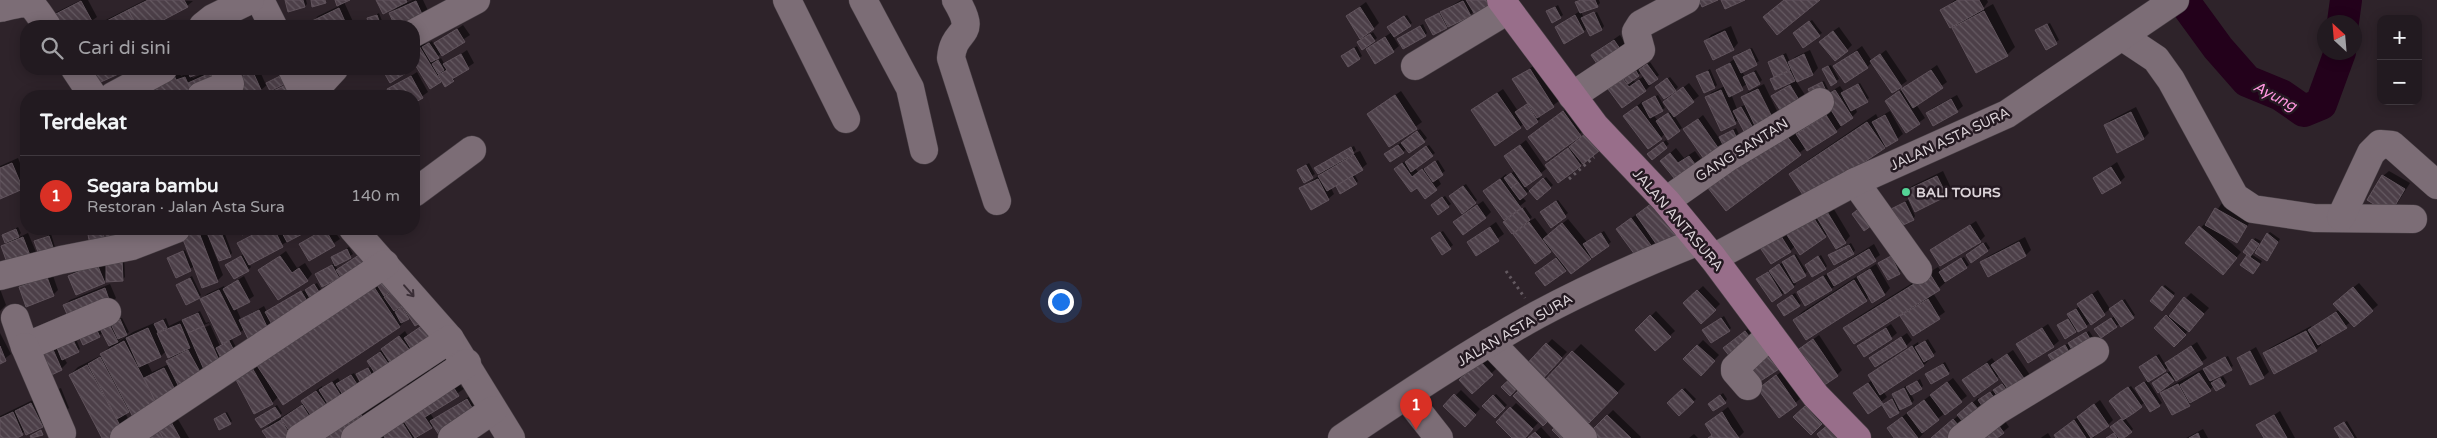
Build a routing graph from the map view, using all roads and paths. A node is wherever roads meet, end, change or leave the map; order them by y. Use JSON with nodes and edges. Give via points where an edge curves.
{"nodes":[{"id":1,"x":250,"y":0,"type":"edge"},
{"id":2,"x":260,"y":0,"type":"edge"},
{"id":3,"x":476,"y":0,"type":"edge"},
{"id":4,"x":787,"y":0,"type":"edge"},
{"id":5,"x":863,"y":0,"type":"edge"},
{"id":6,"x":956,"y":0,"type":"edge"},
{"id":7,"x":1686,"y":0,"type":"edge"},
{"id":8,"x":2175,"y":0,"type":"edge"},
{"id":9,"x":1504,"y":5,"type":"edge"},
{"id":10,"x":0,"y":8,"type":"edge"},
{"id":11,"x":43,"y":20,"type":"edge"},
{"id":12,"x":210,"y":20,"type":"edge"},
{"id":13,"x":270,"y":20,"type":"edge"},
{"id":14,"x":420,"y":30,"type":"edge"},
{"id":15,"x":2123,"y":36,"type":"junction"},
{"id":16,"x":1415,"y":66,"type":"dead end"},
{"id":17,"x":79,"y":75,"type":"edge"},
{"id":18,"x":152,"y":75,"type":"edge"},
{"id":19,"x":226,"y":75,"type":"edge"},
{"id":20,"x":295,"y":75,"type":"edge"},
{"id":21,"x":328,"y":75,"type":"edge"},
{"id":22,"x":89,"y":90,"type":"edge"},
{"id":23,"x":124,"y":90,"type":"edge"},
{"id":24,"x":216,"y":90,"type":"edge"},
{"id":25,"x":302,"y":90,"type":"edge"},
{"id":26,"x":315,"y":90,"type":"edge"},
{"id":27,"x":1572,"y":96,"type":"junction"},
{"id":28,"x":1820,"y":102,"type":"dead end"},
{"id":29,"x":846,"y":119,"type":"dead end"},
{"id":30,"x":1610,"y":144,"type":"junction"},
{"id":31,"x":472,"y":150,"type":"dead end"},
{"id":32,"x":924,"y":150,"type":"dead end"},
{"id":33,"x":1569,"y":179,"type":"dead end"},
{"id":34,"x":1855,"y":182,"type":"junction"},
{"id":35,"x":2437,"y":185,"type":"edge"},
{"id":36,"x":420,"y":189,"type":"edge"},
{"id":37,"x":997,"y":201,"type":"dead end"},
{"id":38,"x":1666,"y":201,"type":"junction"},
{"id":39,"x":2341,"y":217,"type":"junction"},
{"id":40,"x":2413,"y":219,"type":"dead end"},
{"id":41,"x":160,"y":235,"type":"edge"},
{"id":42,"x":361,"y":235,"type":"edge"},
{"id":43,"x":1706,"y":250,"type":"junction"},
{"id":44,"x":385,"y":264,"type":"junction"},
{"id":45,"x":1918,"y":270,"type":"dead end"},
{"id":46,"x":1506,"y":271,"type":"dead end"},
{"id":47,"x":0,"y":276,"type":"edge"},
{"id":48,"x":0,"y":282,"type":"edge"},
{"id":49,"x":107,"y":312,"type":"dead end"},
{"id":50,"x":1537,"y":315,"type":"junction"},
{"id":51,"x":7,"y":320,"type":"edge"},
{"id":52,"x":1770,"y":336,"type":"junction"},
{"id":53,"x":450,"y":338,"type":"junction"},
{"id":54,"x":1490,"y":342,"type":"junction"},
{"id":55,"x":25,"y":347,"type":"junction"},
{"id":56,"x":2095,"y":351,"type":"dead end"},
{"id":57,"x":467,"y":363,"type":"junction"},
{"id":58,"x":1748,"y":386,"type":"dead end"},
{"id":59,"x":1406,"y":396,"type":"junction"},
{"id":60,"x":494,"y":410,"type":"junction"},
{"id":61,"x":61,"y":436,"type":"edge"},
{"id":62,"x":124,"y":438,"type":"edge"},
{"id":63,"x":300,"y":438,"type":"edge"},
{"id":64,"x":355,"y":438,"type":"edge"},
{"id":65,"x":452,"y":438,"type":"edge"},
{"id":66,"x":510,"y":438,"type":"edge"},
{"id":67,"x":1342,"y":438,"type":"edge"},
{"id":68,"x":1439,"y":438,"type":"edge"},
{"id":69,"x":1583,"y":438,"type":"edge"},
{"id":70,"x":1858,"y":438,"type":"edge"},
{"id":71,"x":1962,"y":438,"type":"edge"}],
"edges":[{"from":1,"to":12,"type":"street"},
{"from":2,"to":13,"type":"street"},
{"from":3,"to":14,"type":"street"},
{"from":4,"to":29,"type":"street"},
{"from":5,"to":32,"type":"street","via":[[910,88]]},
{"from":6,"to":37,"type":"street","via":[[967,23],[953,46],[951,58]]},
{"from":7,"to":27,"type":"street","via":[[1641,24],[1636,32],[1641,50]]},
{"from":8,"to":15,"type":"street","name":"JALAN ASTA SURA"},
{"from":9,"to":16,"type":"street"},
{"from":9,"to":27,"type":"main road","name":"JALAN ANTASURA"},
{"from":10,"to":11,"type":"street","via":[[26,1],[32,3]]},
{"from":15,"to":34,"type":"street","name":"JALAN ASTA SURA","via":[[2007,114]]},
{"from":15,"to":39,"type":"street","via":[[2156,58],[2234,197],[2261,211],[2314,218]]},
{"from":17,"to":22,"type":"street"},
{"from":18,"to":23,"type":"street"},
{"from":19,"to":24,"type":"street","via":[[230,84]]},
{"from":20,"to":25,"type":"street"},
{"from":21,"to":26,"type":"street"},
{"from":27,"to":30,"type":"main road","name":"JALAN ANTASURA"},
{"from":28,"to":38,"type":"street","name":"GANG SANTAN","via":[[1727,158]]},
{"from":30,"to":33,"type":"path"},
{"from":30,"to":38,"type":"main road","name":"JALAN ANTASURA"},
{"from":31,"to":36,"type":"street"},
{"from":34,"to":43,"type":"street","name":"JALAN ASTA SURA"},
{"from":34,"to":45,"type":"street"},
{"from":35,"to":39,"type":"street","via":[[2392,145],[2380,144],[2371,153]]},
{"from":38,"to":43,"type":"main road","name":"JALAN ANTASURA"},
{"from":39,"to":40,"type":"street"},
{"from":41,"to":47,"type":"street","via":[[132,246]]},
{"from":42,"to":44,"type":"street"},
{"from":43,"to":50,"type":"street","name":"JALAN ASTA SURA","via":[[1574,296]]},
{"from":43,"to":52,"type":"main road","name":"JALAN ANTASURA"},
{"from":44,"to":53,"type":"street","one_way":true},
{"from":44,"to":62,"type":"street"},
{"from":46,"to":50,"type":"path"},
{"from":48,"to":51,"type":"street"},
{"from":49,"to":55,"type":"street"},
{"from":50,"to":54,"type":"street","name":"JALAN ASTA SURA"},
{"from":51,"to":55,"type":"street"},
{"from":52,"to":58,"type":"street","via":[[1735,368]]},
{"from":52,"to":70,"type":"main road","name":"JALAN ANTASURA","via":[[1816,396]]},
{"from":53,"to":57,"type":"street"},
{"from":53,"to":63,"type":"street"},
{"from":54,"to":59,"type":"street","name":"JALAN ASTA SURA"},
{"from":54,"to":69,"type":"street"},
{"from":55,"to":61,"type":"street"},
{"from":56,"to":71,"type":"street","via":[[1998,410]]},
{"from":57,"to":60,"type":"street"},
{"from":57,"to":64,"type":"street"},
{"from":59,"to":67,"type":"street","name":"JALAN ASTA SURA"},
{"from":59,"to":68,"type":"street"},
{"from":60,"to":65,"type":"street"},
{"from":60,"to":66,"type":"street"}]}
